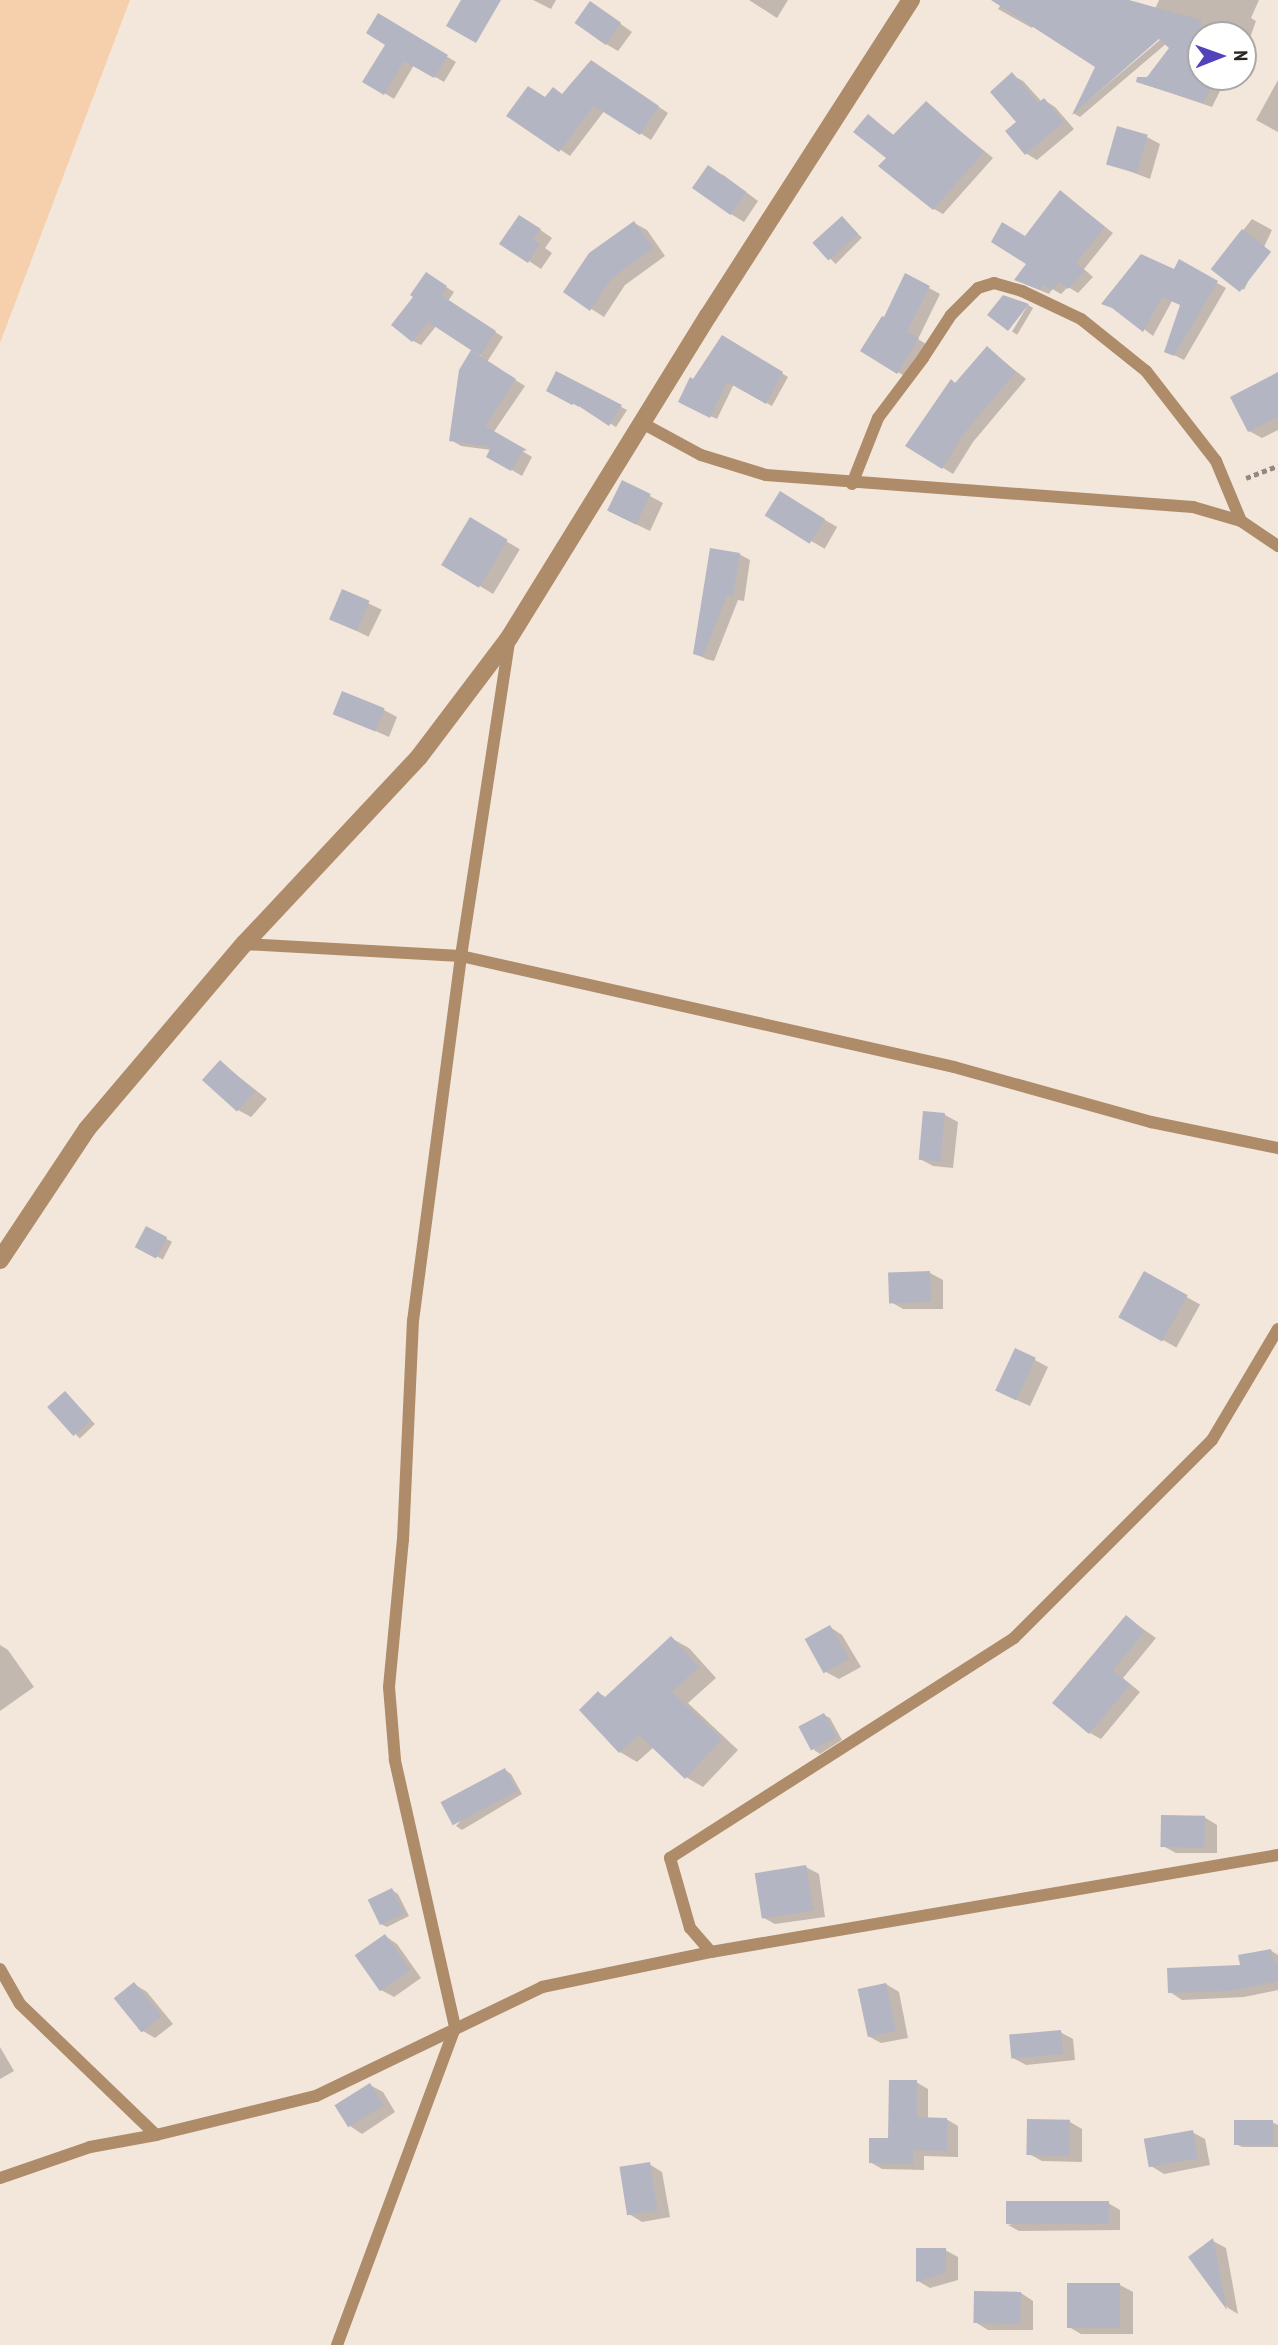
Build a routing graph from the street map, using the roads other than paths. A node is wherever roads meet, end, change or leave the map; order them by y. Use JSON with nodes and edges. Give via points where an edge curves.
{"nodes":[{"id":1,"x":911,"y":0,"type":"edge"},
{"id":2,"x":642,"y":423,"type":"junction"},
{"id":3,"x":852,"y":484,"type":"junction"},
{"id":4,"x":1241,"y":522,"type":"junction"},
{"id":5,"x":1278,"y":546,"type":"edge"},
{"id":6,"x":509,"y":638,"type":"junction"},
{"id":7,"x":244,"y":944,"type":"junction"},
{"id":8,"x":461,"y":956,"type":"junction"},
{"id":9,"x":1278,"y":1148,"type":"edge"},
{"id":10,"x":0,"y":1260,"type":"edge"},
{"id":11,"x":1278,"y":1329,"type":"edge"},
{"id":12,"x":1278,"y":1855,"type":"edge"},
{"id":13,"x":711,"y":1952,"type":"junction"},
{"id":14,"x":0,"y":1969,"type":"edge"},
{"id":15,"x":455,"y":2027,"type":"junction"},
{"id":16,"x":156,"y":2135,"type":"junction"},
{"id":17,"x":0,"y":2178,"type":"edge"},
{"id":18,"x":337,"y":2345,"type":"edge"}],
"edges":[{"from":1,"to":2,"type":"street"},
{"from":2,"to":3,"type":"lane","via":[[701,455],[766,475]]},
{"from":2,"to":6,"type":"street"},
{"from":3,"to":4,"type":"lane","via":[[1193,507]]},
{"from":3,"to":4,"type":"lane","via":[[878,418],[951,315],[978,288],[994,283],[1081,319],[1146,371],[1216,461]]},
{"from":4,"to":5,"type":"lane"},
{"from":6,"to":7,"type":"street","via":[[419,757]]},
{"from":6,"to":8,"type":"lane"},
{"from":7,"to":8,"type":"lane"},
{"from":7,"to":10,"type":"street","via":[[87,1129]]},
{"from":8,"to":9,"type":"lane","via":[[954,1067],[1151,1122]]},
{"from":8,"to":15,"type":"lane","via":[[413,1321],[403,1540],[389,1687],[396,1760]]},
{"from":11,"to":13,"type":"lane","via":[[1212,1440],[1014,1638],[670,1857],[690,1928]]},
{"from":12,"to":13,"type":"lane"},
{"from":13,"to":15,"type":"lane","via":[[542,1987]]},
{"from":14,"to":16,"type":"lane","via":[[20,2004]]},
{"from":15,"to":16,"type":"lane","via":[[316,2095]]},
{"from":15,"to":18,"type":"lane"},
{"from":16,"to":17,"type":"lane","via":[[90,2147]]}]}
